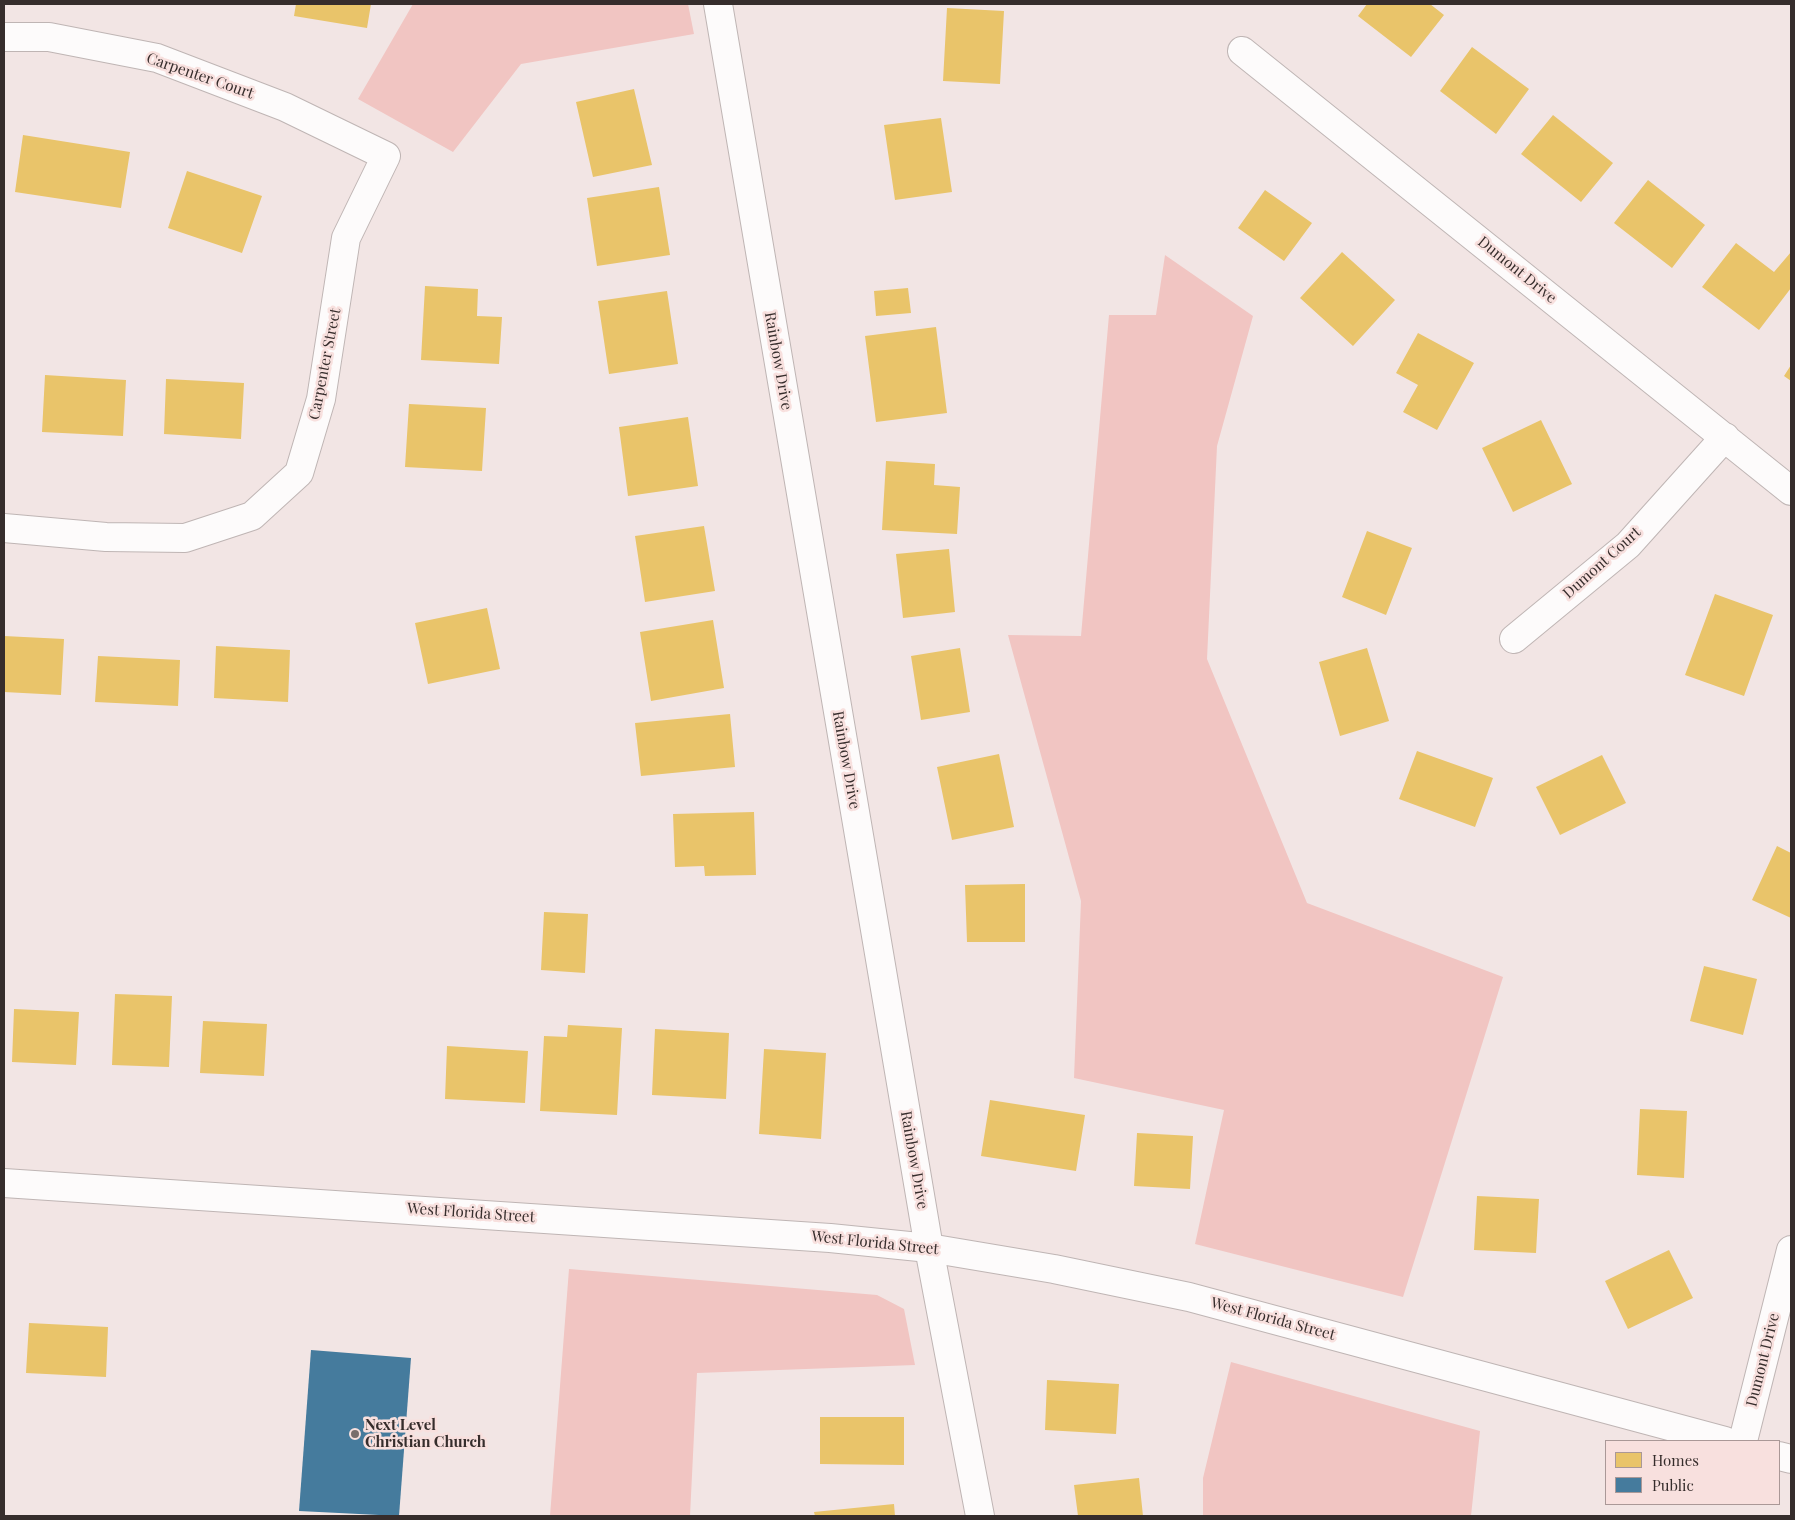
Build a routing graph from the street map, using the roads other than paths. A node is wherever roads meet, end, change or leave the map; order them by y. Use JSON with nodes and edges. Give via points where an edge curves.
{"nodes":[{"id":1,"x":718,"y":4,"type":"edge"},
{"id":2,"x":4,"y":37,"type":"edge"},
{"id":3,"x":1242,"y":51,"type":"dead end"},
{"id":4,"x":386,"y":156,"type":"joint"},
{"id":5,"x":1725,"y":437,"type":"junction"},
{"id":6,"x":1791,"y":490,"type":"edge"},
{"id":7,"x":4,"y":528,"type":"edge"},
{"id":8,"x":1514,"y":639,"type":"dead end"},
{"id":9,"x":4,"y":1183,"type":"edge"},
{"id":10,"x":929,"y":1248,"type":"junction"},
{"id":11,"x":1791,"y":1250,"type":"edge"},
{"id":12,"x":1721,"y":1440,"type":"edge"},
{"id":13,"x":1743,"y":1440,"type":"edge"},
{"id":14,"x":980,"y":1516,"type":"edge"}],
"edges":[{"from":1,"to":10,"type":"street","name":"Rainbow Drive"},
{"from":2,"to":4,"type":"street","name":"Carpenter Court","via":[[49,37],[157,58],[285,107]]},
{"from":3,"to":5,"type":"street","name":"Dumont Drive"},
{"from":4,"to":7,"type":"street","name":"Carpenter Street","via":[[346,238],[321,399],[299,473],[252,516],[185,538],[106,537]]},
{"from":5,"to":6,"type":"street","name":"Dumont Drive"},
{"from":5,"to":8,"type":"street","name":"Dumont Court","via":[[1628,545]]},
{"from":9,"to":10,"type":"street","name":"West Florida Street","via":[[830,1238]]},
{"from":10,"to":12,"type":"street","name":"West Florida Street","via":[[1054,1268],[1189,1297]]},
{"from":10,"to":14,"type":"street","name":"Rainbow Drive"},
{"from":11,"to":13,"type":"street","name":"Dumont Drive"}]}
